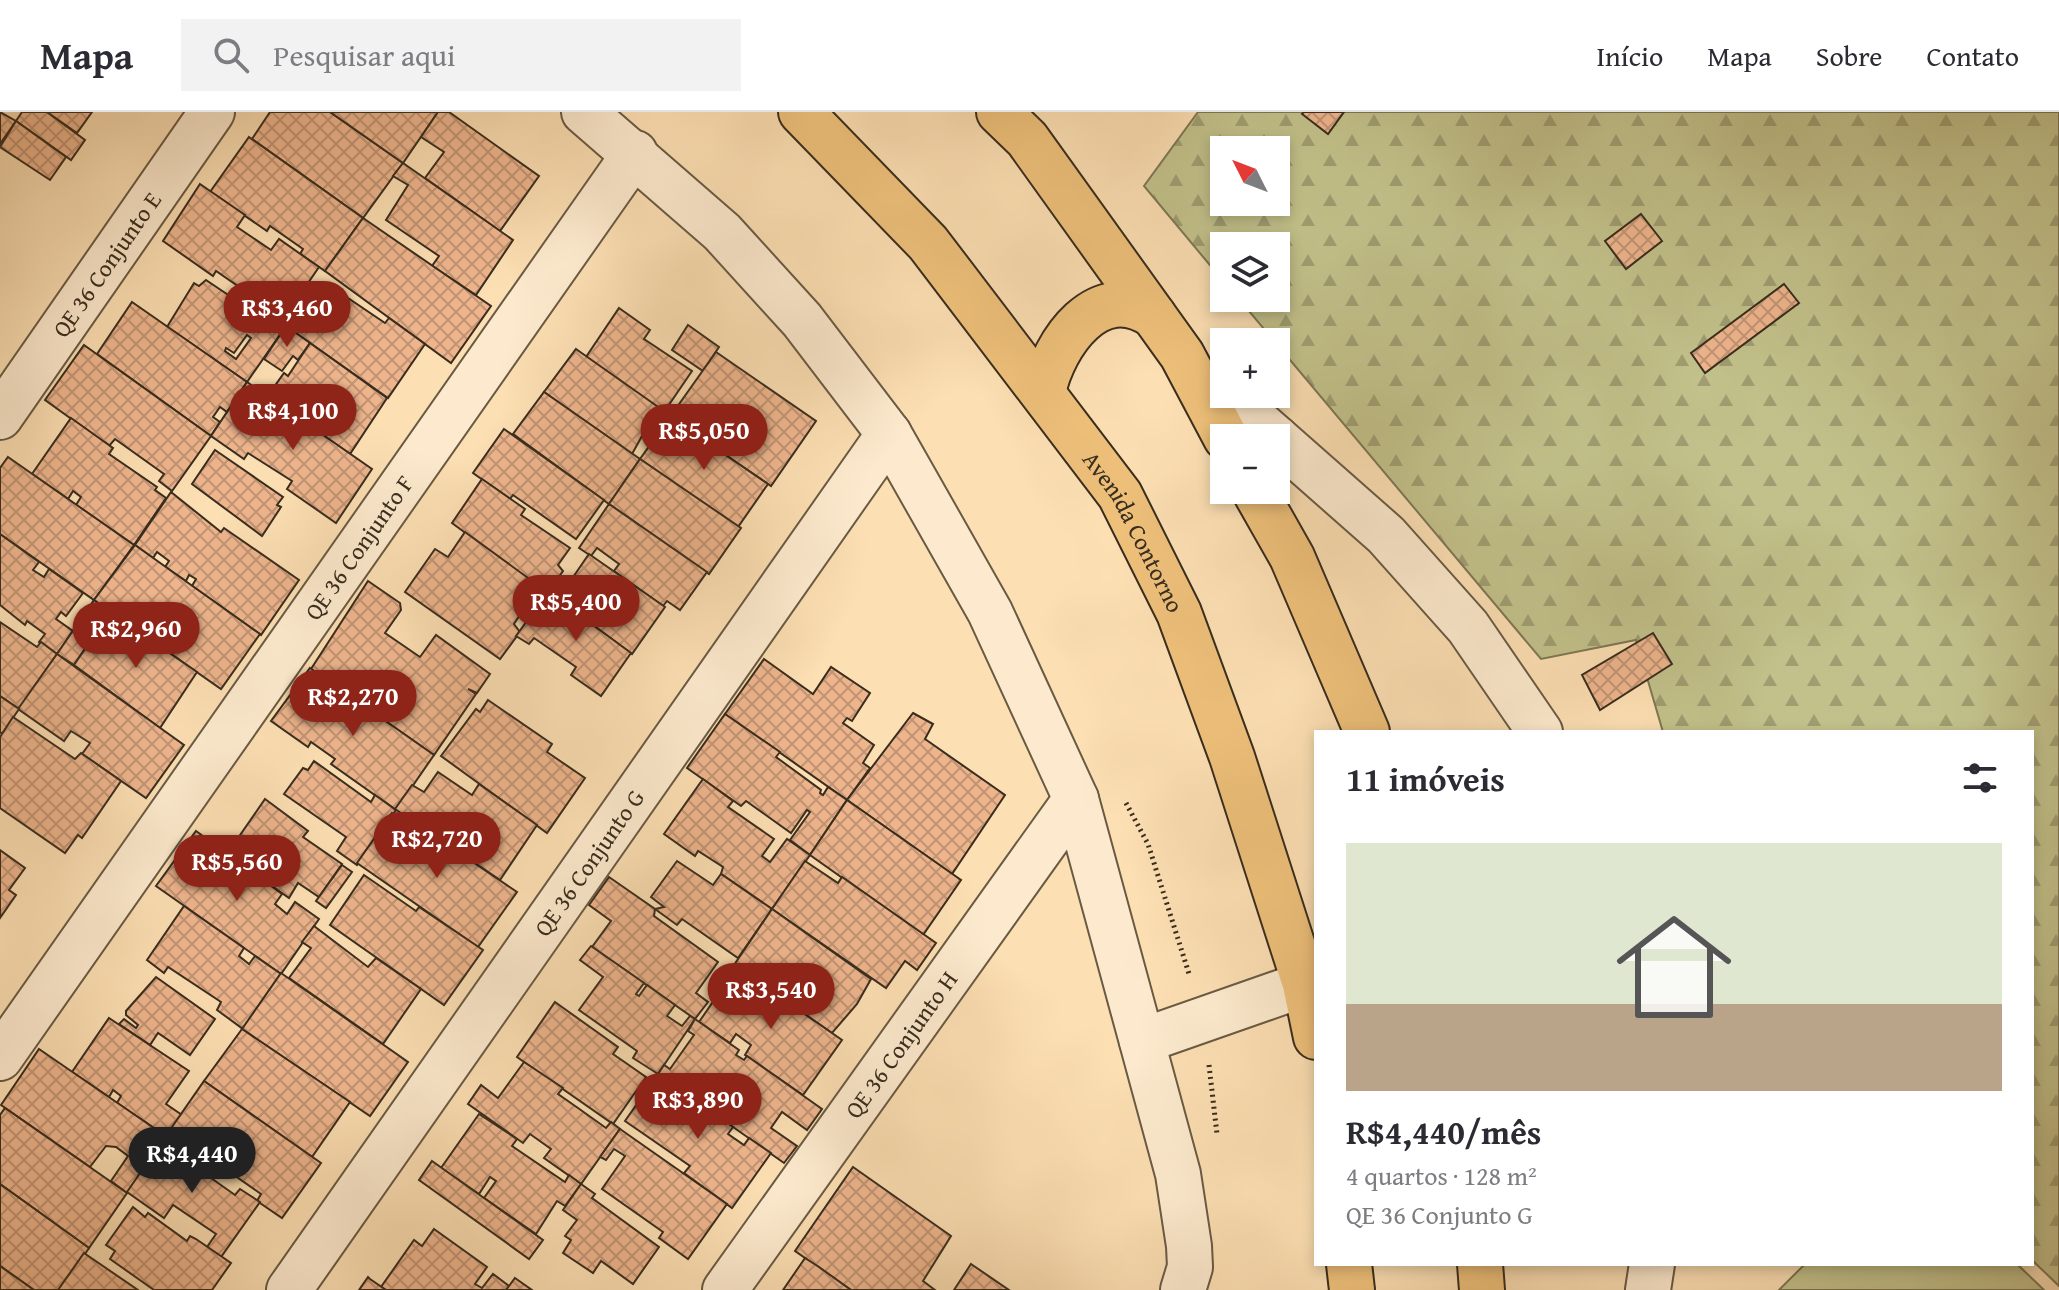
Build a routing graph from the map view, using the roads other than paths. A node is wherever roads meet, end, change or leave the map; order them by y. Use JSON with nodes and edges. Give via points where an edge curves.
{"nodes":[{"id":1,"x":212,"y":112,"type":"edge"},
{"id":2,"x":584,"y":112,"type":"edge"},
{"id":3,"x":801,"y":112,"type":"edge"},
{"id":4,"x":999,"y":112,"type":"edge"},
{"id":5,"x":635,"y":153,"type":"junction"},
{"id":6,"x":1154,"y":316,"type":"junction"},
{"id":7,"x":1182,"y":355,"type":"junction"},
{"id":8,"x":1210,"y":380,"type":"edge"},
{"id":9,"x":1043,"y":392,"type":"junction"},
{"id":10,"x":1242,"y":408,"type":"edge"},
{"id":11,"x":0,"y":417,"type":"edge"},
{"id":12,"x":1219,"y":424,"type":"edge"},
{"id":13,"x":1260,"y":424,"type":"edge"},
{"id":14,"x":889,"y":434,"type":"junction"},
{"id":15,"x":1290,"y":450,"type":"edge"},
{"id":16,"x":1262,"y":504,"type":"edge"},
{"id":17,"x":1366,"y":730,"type":"edge"},
{"id":18,"x":1539,"y":730,"type":"edge"},
{"id":19,"x":1076,"y":799,"type":"junction"},
{"id":20,"x":1305,"y":984,"type":"junction"},
{"id":21,"x":1314,"y":1027,"type":"edge"},
{"id":22,"x":1142,"y":1041,"type":"junction"},
{"id":23,"x":0,"y":1058,"type":"edge"},
{"id":24,"x":1349,"y":1266,"type":"edge"},
{"id":25,"x":1480,"y":1266,"type":"edge"},
{"id":26,"x":1652,"y":1266,"type":"edge"},
{"id":27,"x":1187,"y":1279,"type":"edge"},
{"id":28,"x":289,"y":1290,"type":"edge"},
{"id":29,"x":725,"y":1290,"type":"edge"},
{"id":30,"x":1352,"y":1290,"type":"edge"},
{"id":31,"x":1482,"y":1290,"type":"edge"},
{"id":32,"x":1648,"y":1290,"type":"edge"}],
"edges":[{"from":1,"to":11,"type":"street","name":"QE 36 Conjunto E"},
{"from":2,"to":5,"type":"street"},
{"from":3,"to":9,"type":"main road","name":"Avenida Contorno","via":[[928,243]]},
{"from":4,"to":6,"type":"main road","via":[[1027,139]]},
{"from":5,"to":14,"type":"street","via":[[722,232],[802,320]]},
{"from":5,"to":23,"type":"street","name":"QE 36 Conjunto F"},
{"from":6,"to":7,"type":"main road"},
{"from":6,"to":9,"type":"main road","via":[[1138,305],[1124,305],[1084,318],[1061,342]]},
{"from":7,"to":8,"type":"street"},
{"from":7,"to":12,"type":"main road"},
{"from":9,"to":20,"type":"main road","name":"Avenida Contorno","via":[[1120,495],[1179,613]]},
{"from":10,"to":13,"type":"street"},
{"from":14,"to":19,"type":"street","via":[[990,612]]},
{"from":14,"to":28,"type":"street","name":"QE 36 Conjunto G"},
{"from":15,"to":18,"type":"street","via":[[1386,535],[1468,627]]},
{"from":16,"to":17,"type":"main road","via":[[1292,557]]},
{"from":19,"to":22,"type":"street"},
{"from":19,"to":29,"type":"street","name":"QE 36 Conjunto H"},
{"from":20,"to":21,"type":"main road","name":"Avenida Contorno"},
{"from":20,"to":22,"type":"street"},
{"from":22,"to":27,"type":"street","via":[[1178,1174]]},
{"from":24,"to":30,"type":"main road"},
{"from":25,"to":31,"type":"main road"},
{"from":26,"to":32,"type":"street"}]}
